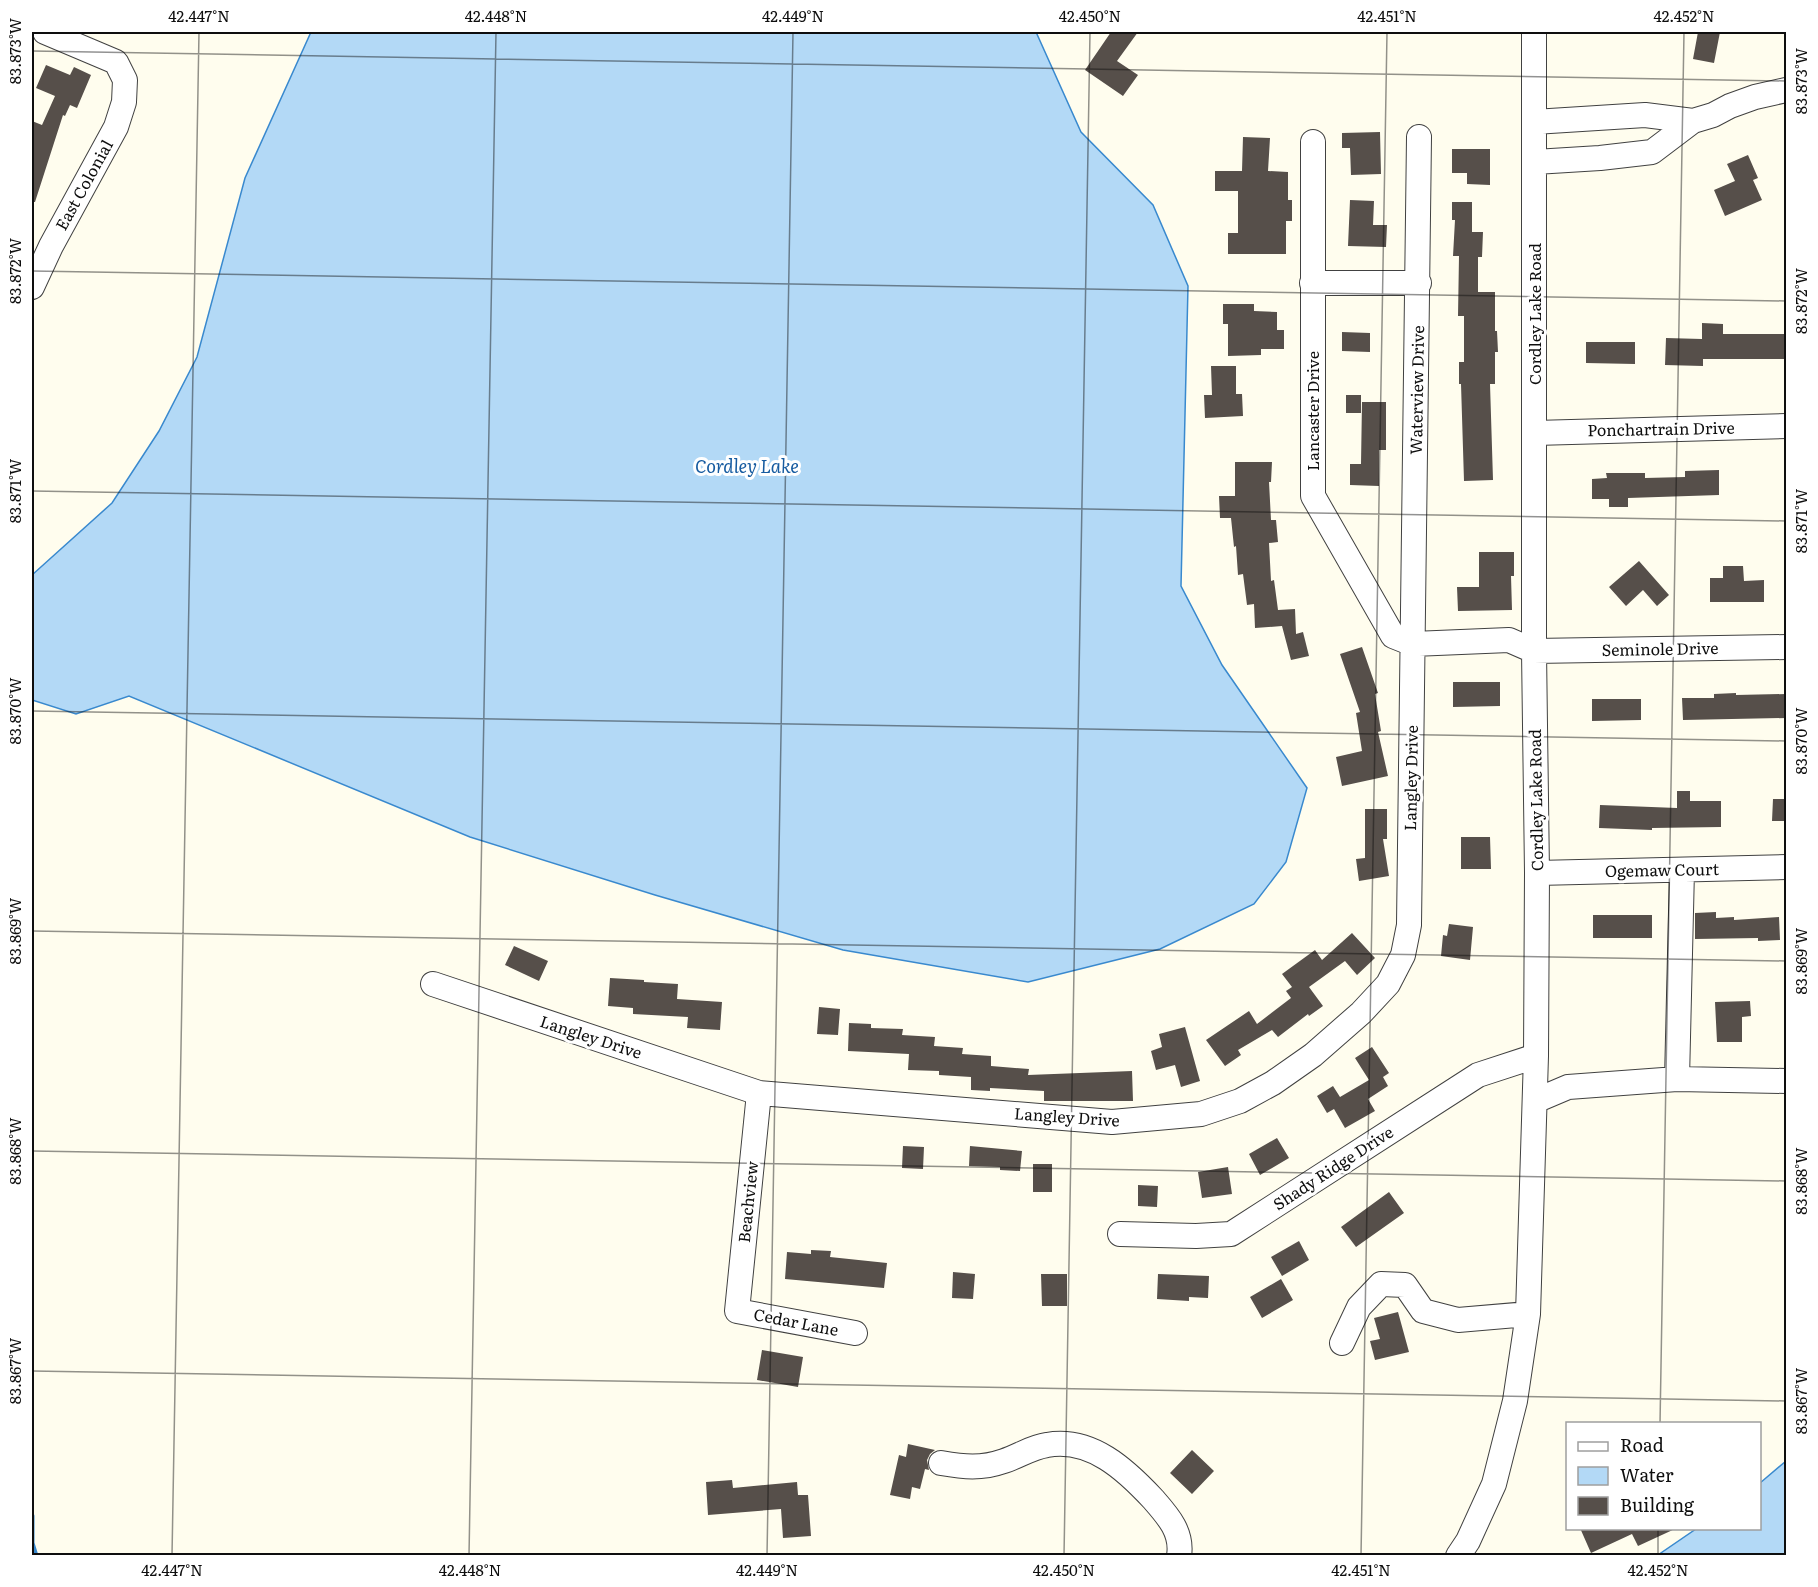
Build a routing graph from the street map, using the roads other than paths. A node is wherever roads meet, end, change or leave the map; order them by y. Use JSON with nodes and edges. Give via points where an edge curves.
{"nodes":[{"id":1,"x":45,"y":32,"type":"edge"},
{"id":2,"x":1534,"y":32,"type":"edge"},
{"id":3,"x":1786,"y":90,"type":"edge"},
{"id":4,"x":1694,"y":121,"type":"junction"},
{"id":5,"x":1534,"y":122,"type":"junction"},
{"id":6,"x":1419,"y":137,"type":"dead end"},
{"id":7,"x":1313,"y":142,"type":"dead end"},
{"id":8,"x":1535,"y":162,"type":"junction"},
{"id":9,"x":41,"y":243,"type":"edge"},
{"id":10,"x":1419,"y":283,"type":"junction"},
{"id":11,"x":1312,"y":284,"type":"junction"},
{"id":12,"x":32,"y":287,"type":"edge"},
{"id":13,"x":1786,"y":426,"type":"edge"},
{"id":14,"x":1535,"y":433,"type":"junction"},
{"id":15,"x":1413,"y":644,"type":"junction"},
{"id":16,"x":1786,"y":647,"type":"edge"},
{"id":17,"x":1534,"y":651,"type":"junction"},
{"id":18,"x":1786,"y":867,"type":"edge"},
{"id":19,"x":1682,"y":870,"type":"junction"},
{"id":20,"x":1537,"y":873,"type":"junction"},
{"id":21,"x":433,"y":984,"type":"dead end"},
{"id":22,"x":1536,"y":1056,"type":"junction"},
{"id":23,"x":1677,"y":1079,"type":"junction"},
{"id":24,"x":1786,"y":1081,"type":"edge"},
{"id":25,"x":759,"y":1093,"type":"junction"},
{"id":26,"x":1535,"y":1101,"type":"junction"},
{"id":27,"x":1120,"y":1234,"type":"dead end"},
{"id":28,"x":737,"y":1311,"type":"joint"},
{"id":29,"x":1528,"y":1314,"type":"junction"},
{"id":30,"x":855,"y":1334,"type":"dead end"},
{"id":31,"x":1342,"y":1343,"type":"dead end"},
{"id":32,"x":941,"y":1463,"type":"dead end"},
{"id":33,"x":1179,"y":1556,"type":"edge"},
{"id":34,"x":1458,"y":1556,"type":"edge"}],
"edges":[{"from":1,"to":9,"type":"street","name":"East Colonial","via":[[116,62],[125,80],[124,102],[116,127]]},
{"from":2,"to":5,"type":"street","name":"Cordley Lake Road"},
{"from":3,"to":4,"type":"street","via":[[1755,97]]},
{"from":4,"to":5,"type":"street","via":[[1645,115]]},
{"from":4,"to":8,"type":"street","via":[[1652,152]]},
{"from":5,"to":8,"type":"street","name":"Cordley Lake Road"},
{"from":6,"to":10,"type":"street","name":"Waterview Drive"},
{"from":7,"to":11,"type":"street","name":"Lancaster Drive"},
{"from":8,"to":14,"type":"street","name":"Cordley Lake Road"},
{"from":9,"to":12,"type":"street","name":"East Colonial"},
{"from":10,"to":11,"type":"street"},
{"from":10,"to":15,"type":"street","name":"Waterview Drive"},
{"from":11,"to":15,"type":"street","name":"Lancaster Drive","via":[[1313,496],[1393,636]]},
{"from":13,"to":14,"type":"street","name":"Ponchartrain Drive"},
{"from":14,"to":17,"type":"street","name":"Cordley Lake Road"},
{"from":15,"to":17,"type":"street","via":[[1509,640]]},
{"from":15,"to":25,"type":"street","name":"Langley Drive","via":[[1409,925],[1403,955],[1388,984],[1361,1013],[1273,1083],[1240,1101],[1201,1114],[1112,1122]]},
{"from":16,"to":17,"type":"street","name":"Seminole Drive"},
{"from":17,"to":20,"type":"street","name":"Cordley Lake Road"},
{"from":18,"to":19,"type":"street","name":"Ogemaw Court"},
{"from":19,"to":20,"type":"street","name":"Ogemaw Court"},
{"from":19,"to":23,"type":"street"},
{"from":20,"to":22,"type":"street","name":"Cordley Lake Road"},
{"from":21,"to":25,"type":"street","name":"Langley Drive"},
{"from":22,"to":26,"type":"street","name":"Cordley Lake Road"},
{"from":22,"to":27,"type":"street","name":"Shady Ridge Drive","via":[[1478,1075],[1231,1234]]},
{"from":23,"to":24,"type":"street"},
{"from":23,"to":26,"type":"street","via":[[1568,1087]]},
{"from":25,"to":28,"type":"street","name":"Beachview"},
{"from":26,"to":29,"type":"street","name":"Cordley Lake Road"},
{"from":28,"to":30,"type":"street","name":"Cedar Lane"},
{"from":29,"to":31,"type":"street","via":[[1458,1320],[1423,1311],[1405,1285],[1381,1284],[1359,1307]]},
{"from":29,"to":34,"type":"street","name":"Cordley Lake Road","via":[[1515,1401],[1494,1484]]},
{"from":32,"to":33,"type":"street","via":[[983,1466],[1047,1445],[1082,1445],[1132,1476],[1165,1512],[1173,1522]]}]}
